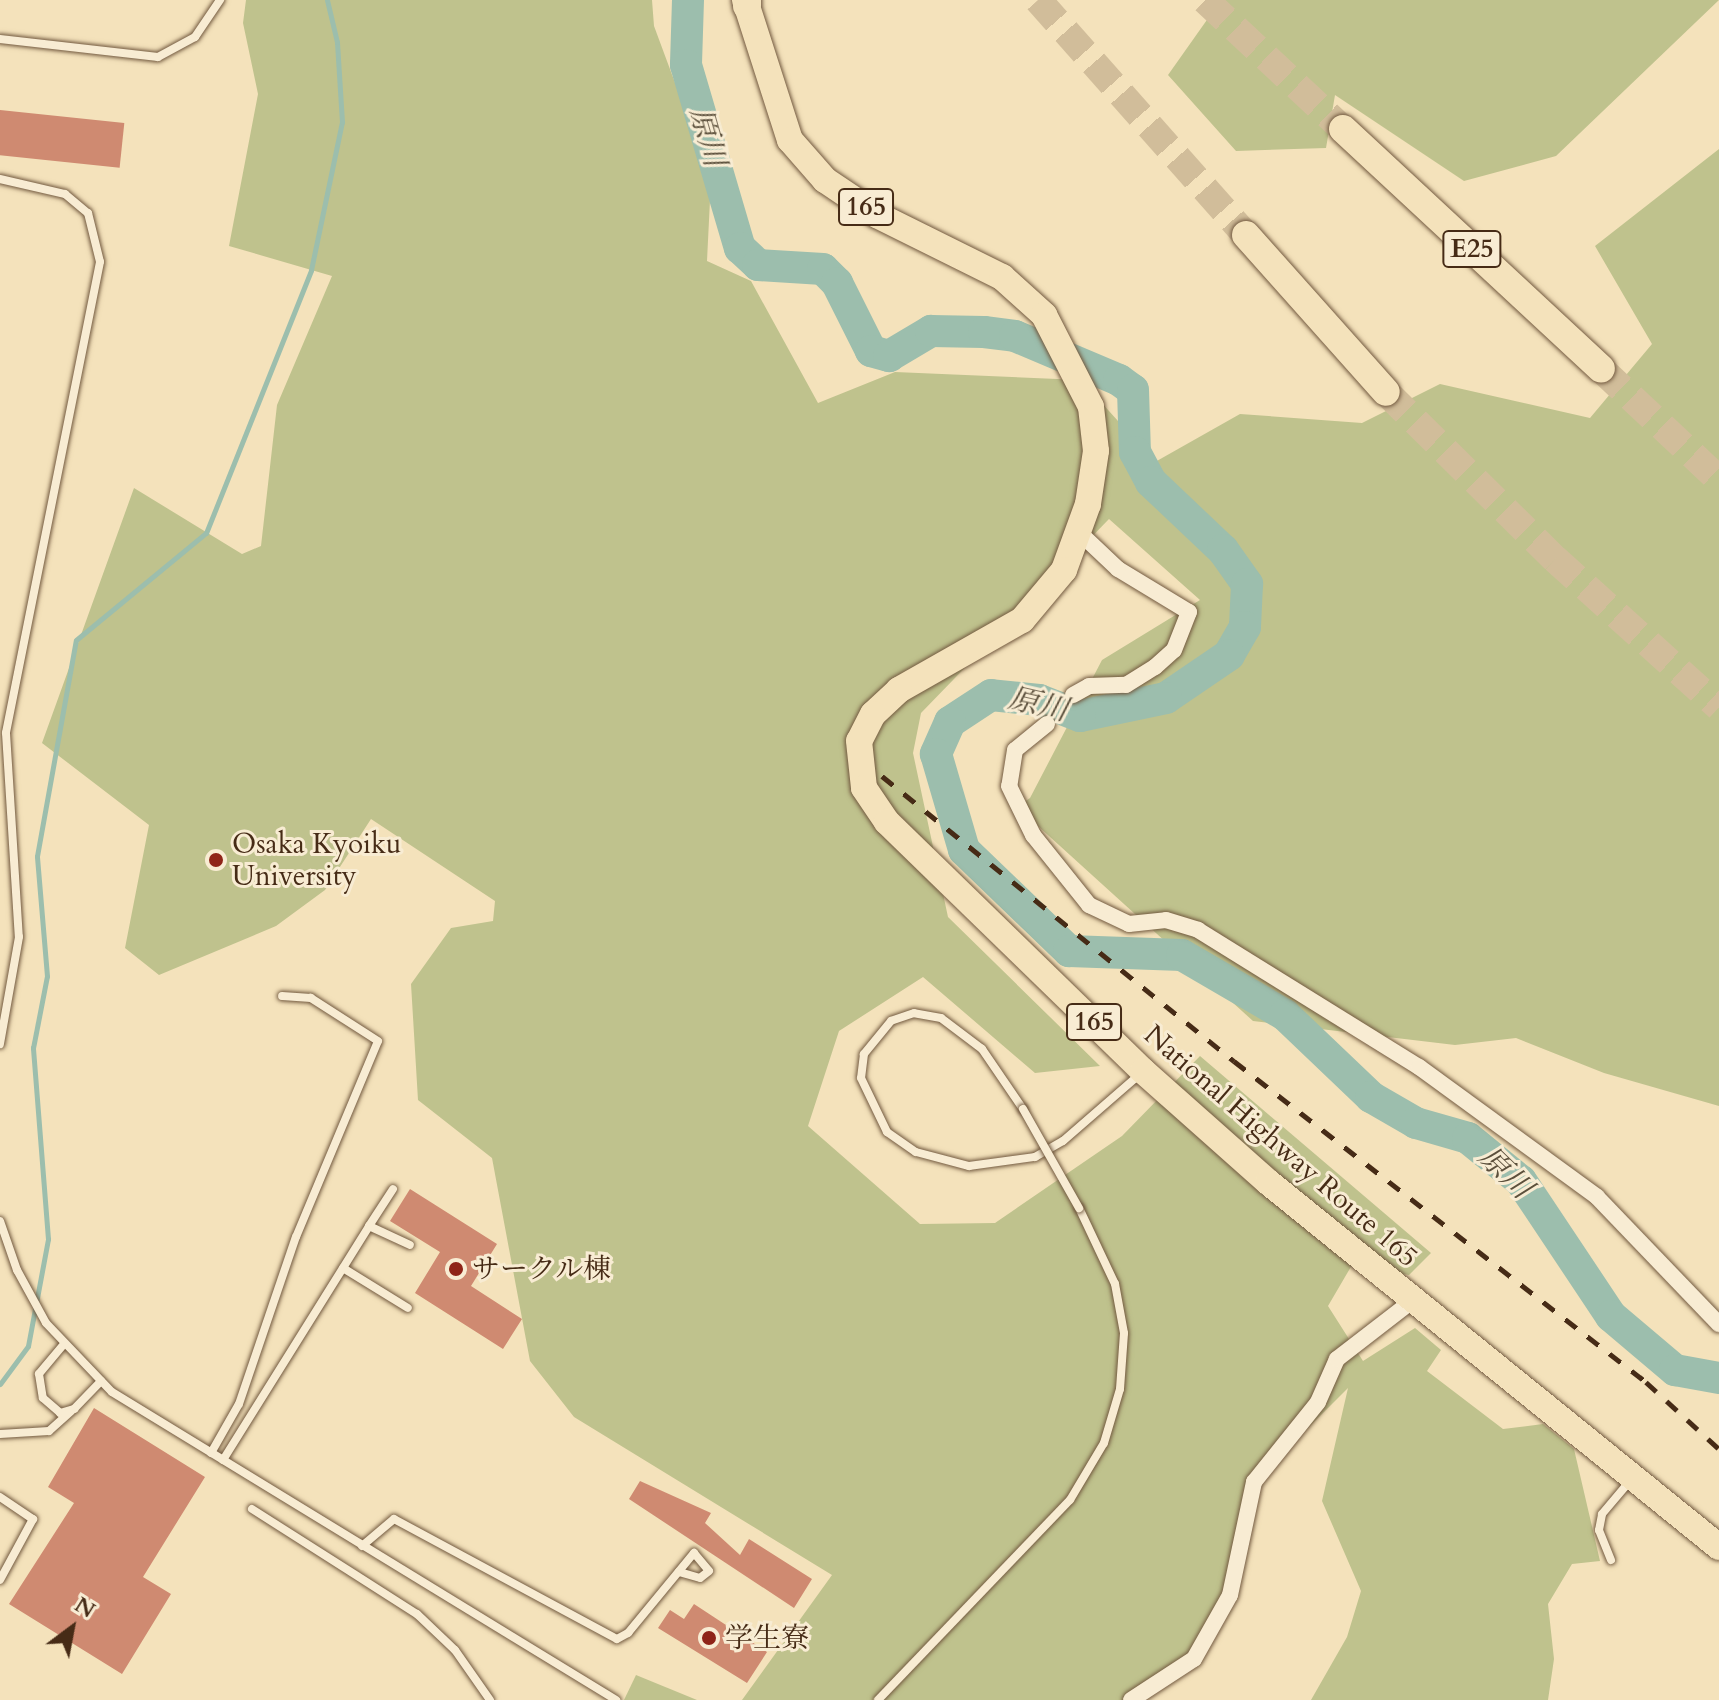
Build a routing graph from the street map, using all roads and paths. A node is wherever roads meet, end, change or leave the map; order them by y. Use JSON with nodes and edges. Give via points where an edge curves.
{"nodes":[{"id":1,"x":220,"y":0,"type":"edge"},
{"id":2,"x":746,"y":2,"type":"edge"},
{"id":3,"x":0,"y":39,"type":"edge"},
{"id":4,"x":1343,"y":129,"type":"tunnel mouth"},
{"id":5,"x":0,"y":179,"type":"edge"},
{"id":6,"x":1246,"y":235,"type":"tunnel mouth"},
{"id":7,"x":1601,"y":369,"type":"tunnel mouth"},
{"id":8,"x":1386,"y":392,"type":"tunnel mouth"},
{"id":9,"x":1081,"y":534,"type":"junction"},
{"id":10,"x":1073,"y":695,"type":"dead end"},
{"id":11,"x":1047,"y":724,"type":"dead end"},
{"id":12,"x":0,"y":993,"type":"edge"},
{"id":13,"x":282,"y":996,"type":"dead end"},
{"id":14,"x":7,"y":1005,"type":"junction"},
{"id":15,"x":0,"y":1044,"type":"edge"},
{"id":16,"x":1143,"y":1071,"type":"junction"},
{"id":17,"x":393,"y":1189,"type":"dead end"},
{"id":18,"x":0,"y":1221,"type":"edge"},
{"id":19,"x":369,"y":1226,"type":"junction"},
{"id":20,"x":4,"y":1242,"type":"edge"},
{"id":21,"x":410,"y":1245,"type":"dead end"},
{"id":22,"x":343,"y":1268,"type":"junction"},
{"id":23,"x":1412,"y":1301,"type":"junction"},
{"id":24,"x":408,"y":1308,"type":"dead end"},
{"id":25,"x":1719,"y":1324,"type":"edge"},
{"id":26,"x":64,"y":1344,"type":"junction"},
{"id":27,"x":101,"y":1381,"type":"junction"},
{"id":28,"x":74,"y":1409,"type":"junction"},
{"id":29,"x":0,"y":1434,"type":"edge"},
{"id":30,"x":211,"y":1453,"type":"junction"},
{"id":31,"x":223,"y":1460,"type":"junction"},
{"id":32,"x":1633,"y":1477,"type":"junction"},
{"id":33,"x":0,"y":1497,"type":"edge"},
{"id":34,"x":252,"y":1509,"type":"dead end"},
{"id":35,"x":362,"y":1546,"type":"junction"},
{"id":36,"x":1719,"y":1547,"type":"edge"},
{"id":37,"x":1611,"y":1560,"type":"dead end"},
{"id":38,"x":679,"y":1572,"type":"dead end"},
{"id":39,"x":0,"y":1580,"type":"edge"},
{"id":40,"x":490,"y":1700,"type":"edge"},
{"id":41,"x":616,"y":1700,"type":"edge"},
{"id":42,"x":878,"y":1700,"type":"edge"},
{"id":43,"x":1131,"y":1700,"type":"edge"}],
"edges":[{"from":1,"to":3,"type":"lane","via":[[195,37],[158,57]]},
{"from":2,"to":9,"type":"highway","name":"National Highway Route 165","number":"165","via":[[790,140],[825,180],[877,215],[1002,277],[1044,315],[1066,349],[1091,407],[1096,451]]},
{"from":4,"to":7,"type":"highway","number":"E25"},
{"from":5,"to":14,"type":"lane","via":[[65,194],[88,213],[100,262],[6,733],[19,937]]},
{"from":6,"to":8,"type":"highway"},
{"from":9,"to":10,"type":"street","via":[[1118,569],[1189,612],[1174,650],[1155,667],[1126,685],[1089,686]]},
{"from":9,"to":16,"type":"highway","name":"National Highway Route 165","number":"165","via":[[1064,570],[1022,620],[899,690],[873,714],[859,741],[864,788],[887,822]]},
{"from":11,"to":25,"type":"street","via":[[1015,750],[1009,786],[1033,835],[1089,905],[1129,924],[1166,920],[1198,930],[1419,1067],[1597,1197]]},
{"from":12,"to":14,"type":"lane"},
{"from":13,"to":30,"type":"lane","via":[[311,998],[378,1041],[296,1237],[239,1404]]},
{"from":14,"to":15,"type":"lane"},
{"from":16,"to":23,"type":"highway","name":"National Highway Route 165","number":"165"},
{"from":16,"to":42,"type":"lane","bridge":true,"via":[[1049,1149],[1019,1161],[969,1166],[916,1152],[887,1132],[861,1078],[864,1054],[891,1021],[914,1013],[941,1018],[982,1049],[1023,1109],[1079,1208],[1115,1284],[1124,1333],[1120,1389],[1104,1443],[1070,1500]]},
{"from":17,"to":19,"type":"lane"},
{"from":18,"to":20,"type":"lane"},
{"from":19,"to":21,"type":"lane"},
{"from":19,"to":22,"type":"lane"},
{"from":20,"to":26,"type":"lane"},
{"from":22,"to":24,"type":"lane"},
{"from":22,"to":31,"type":"lane"},
{"from":23,"to":32,"type":"highway","name":"National Highway Route 165","number":"165"},
{"from":23,"to":43,"type":"street","via":[[1337,1359],[1318,1402],[1254,1482],[1230,1595],[1194,1659]]},
{"from":26,"to":27,"type":"lane"},
{"from":26,"to":28,"type":"lane","via":[[39,1374],[43,1398],[60,1413]]},
{"from":27,"to":28,"type":"lane"},
{"from":27,"to":30,"type":"lane"},
{"from":28,"to":29,"type":"lane","via":[[49,1431]]},
{"from":30,"to":31,"type":"lane"},
{"from":31,"to":35,"type":"lane"},
{"from":32,"to":36,"type":"highway","name":"National Highway Route 165","number":"165"},
{"from":32,"to":37,"type":"lane","via":[[1602,1514],[1599,1530]]},
{"from":33,"to":39,"type":"lane","via":[[33,1519]]},
{"from":34,"to":40,"type":"lane","via":[[417,1614],[455,1650]]},
{"from":35,"to":38,"type":"lane","via":[[394,1519],[617,1639]]},
{"from":35,"to":41,"type":"lane"}]}
